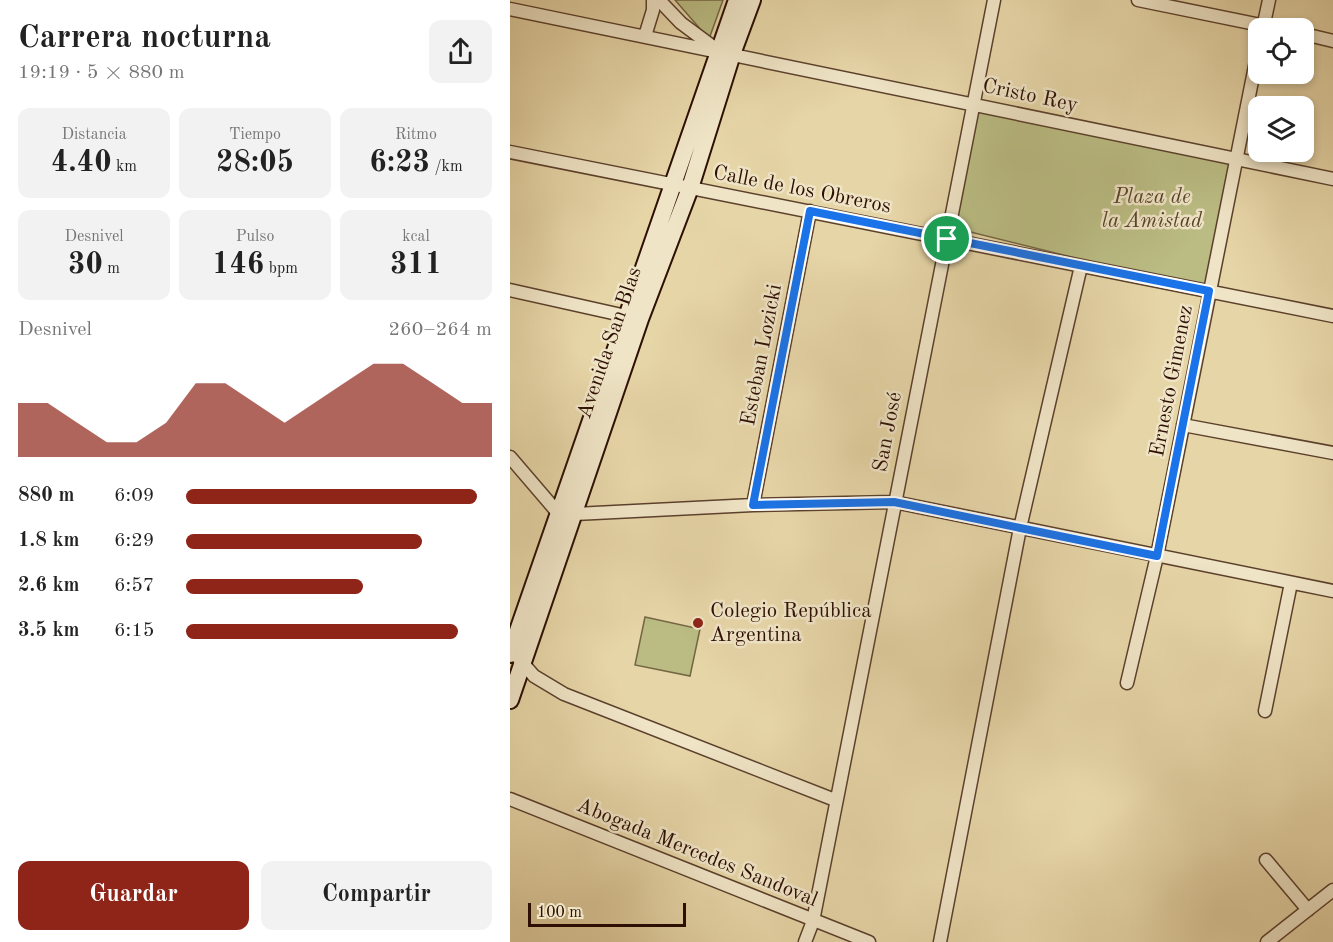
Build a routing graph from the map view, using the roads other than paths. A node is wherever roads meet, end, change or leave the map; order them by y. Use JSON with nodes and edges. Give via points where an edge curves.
{"nodes":[{"id":1,"x":653,"y":0,"type":"edge"},
{"id":2,"x":658,"y":0,"type":"edge"},
{"id":3,"x":737,"y":0,"type":"edge"},
{"id":4,"x":752,"y":0,"type":"edge"},
{"id":5,"x":993,"y":0,"type":"edge"},
{"id":6,"x":1138,"y":0,"type":"edge"},
{"id":7,"x":1269,"y":0,"type":"edge"},
{"id":8,"x":510,"y":9,"type":"edge"},
{"id":9,"x":1268,"y":18,"type":"edge"},
{"id":10,"x":1248,"y":24,"type":"edge"},
{"id":11,"x":645,"y":36,"type":"junction"},
{"id":12,"x":1314,"y":36,"type":"edge"},
{"id":13,"x":1333,"y":40,"type":"edge"},
{"id":14,"x":726,"y":52,"type":"junction"},
{"id":15,"x":1252,"y":84,"type":"edge"},
{"id":16,"x":973,"y":104,"type":"junction"},
{"id":17,"x":510,"y":152,"type":"edge"},
{"id":18,"x":1237,"y":159,"type":"junction"},
{"id":19,"x":1333,"y":179,"type":"edge"},
{"id":20,"x":683,"y":186,"type":"junction"},
{"id":21,"x":810,"y":211,"type":"junction"},
{"id":22,"x":947,"y":239,"type":"junction"},
{"id":23,"x":1081,"y":266,"type":"junction"},
{"id":24,"x":510,"y":290,"type":"edge"},
{"id":25,"x":1209,"y":291,"type":"junction"},
{"id":26,"x":1333,"y":316,"type":"edge"},
{"id":27,"x":634,"y":318,"type":"junction"},
{"id":28,"x":1183,"y":425,"type":"junction"},
{"id":29,"x":1333,"y":453,"type":"edge"},
{"id":30,"x":510,"y":458,"type":"edge"},
{"id":31,"x":894,"y":502,"type":"junction"},
{"id":32,"x":753,"y":505,"type":"junction"},
{"id":33,"x":567,"y":513,"type":"junction"},
{"id":34,"x":1020,"y":528,"type":"junction"},
{"id":35,"x":1157,"y":556,"type":"junction"},
{"id":36,"x":1291,"y":583,"type":"junction"},
{"id":37,"x":1333,"y":591,"type":"edge"},
{"id":38,"x":511,"y":652,"type":"edge"},
{"id":39,"x":524,"y":665,"type":"junction"},
{"id":40,"x":1127,"y":683,"type":"dead end"},
{"id":41,"x":510,"y":700,"type":"edge"},
{"id":42,"x":1265,"y":711,"type":"dead end"},
{"id":43,"x":510,"y":799,"type":"edge"},
{"id":44,"x":835,"y":800,"type":"junction"},
{"id":45,"x":1266,"y":861,"type":"dead end"},
{"id":46,"x":1333,"y":890,"type":"edge"},
{"id":47,"x":1308,"y":910,"type":"junction"},
{"id":48,"x":813,"y":921,"type":"junction"},
{"id":49,"x":805,"y":942,"type":"edge"},
{"id":50,"x":869,"y":942,"type":"edge"},
{"id":51,"x":940,"y":942,"type":"edge"},
{"id":52,"x":1268,"y":942,"type":"edge"}],
"edges":[{"from":1,"to":11,"type":"street"},
{"from":2,"to":14,"type":"street","via":[[681,23]]},
{"from":3,"to":14,"type":"street","name":"Avenida San Blas"},
{"from":4,"to":14,"type":"street","name":"Avenida San Blas"},
{"from":5,"to":16,"type":"street","name":"San José"},
{"from":6,"to":10,"type":"street"},
{"from":7,"to":9,"type":"street"},
{"from":8,"to":11,"type":"street","name":"Cristo Rey"},
{"from":11,"to":14,"type":"street","name":"Cristo Rey"},
{"from":12,"to":13,"type":"street"},
{"from":14,"to":16,"type":"street","name":"Cristo Rey"},
{"from":14,"to":20,"type":"street","name":"Avenida San Blas"},
{"from":15,"to":18,"type":"street","name":"Ernesto Gimenez"},
{"from":16,"to":18,"type":"street","name":"Cristo Rey"},
{"from":16,"to":22,"type":"street","name":"San José"},
{"from":17,"to":20,"type":"street","name":"Calle de los Obreros"},
{"from":18,"to":19,"type":"street","name":"Cristo Rey"},
{"from":18,"to":25,"type":"street","name":"Ernesto Gimenez"},
{"from":20,"to":21,"type":"street","name":"Calle de los Obreros"},
{"from":20,"to":27,"type":"street","name":"Avenida San Blas"},
{"from":21,"to":22,"type":"street","name":"Calle de los Obreros"},
{"from":21,"to":32,"type":"street","name":"Esteban Lozicki"},
{"from":22,"to":23,"type":"street","name":"Calle de los Obreros"},
{"from":22,"to":31,"type":"street","name":"San José"},
{"from":23,"to":25,"type":"street","name":"Calle de los Obreros"},
{"from":23,"to":34,"type":"street"},
{"from":24,"to":27,"type":"street"},
{"from":25,"to":26,"type":"street","name":"Calle de los Obreros"},
{"from":25,"to":28,"type":"street","name":"Ernesto Gimenez"},
{"from":27,"to":33,"type":"street","name":"Avenida San Blas"},
{"from":28,"to":29,"type":"street"},
{"from":28,"to":35,"type":"street","name":"Ernesto Gimenez"},
{"from":30,"to":33,"type":"street"},
{"from":31,"to":32,"type":"street"},
{"from":31,"to":34,"type":"street"},
{"from":31,"to":44,"type":"street","name":"San José"},
{"from":32,"to":33,"type":"street"},
{"from":33,"to":38,"type":"street","name":"Avenida San Blas"},
{"from":33,"to":39,"type":"street","name":"Avenida San Blas"},
{"from":34,"to":35,"type":"street"},
{"from":34,"to":51,"type":"street"},
{"from":35,"to":36,"type":"street"},
{"from":35,"to":40,"type":"street","name":"Ernesto Gimenez"},
{"from":36,"to":37,"type":"street"},
{"from":36,"to":42,"type":"street"},
{"from":38,"to":39,"type":"street"},
{"from":39,"to":41,"type":"street","name":"Avenida San Blas"},
{"from":39,"to":44,"type":"street","via":[[548,687],[564,694]]},
{"from":43,"to":48,"type":"street","name":"Abogada Mercedes Sandoval"},
{"from":44,"to":48,"type":"street","name":"San José"},
{"from":45,"to":47,"type":"street"},
{"from":46,"to":47,"type":"street"},
{"from":47,"to":52,"type":"street"},
{"from":48,"to":49,"type":"street","name":"San José"},
{"from":48,"to":50,"type":"street","name":"Abogada Mercedes Sandoval"}]}
